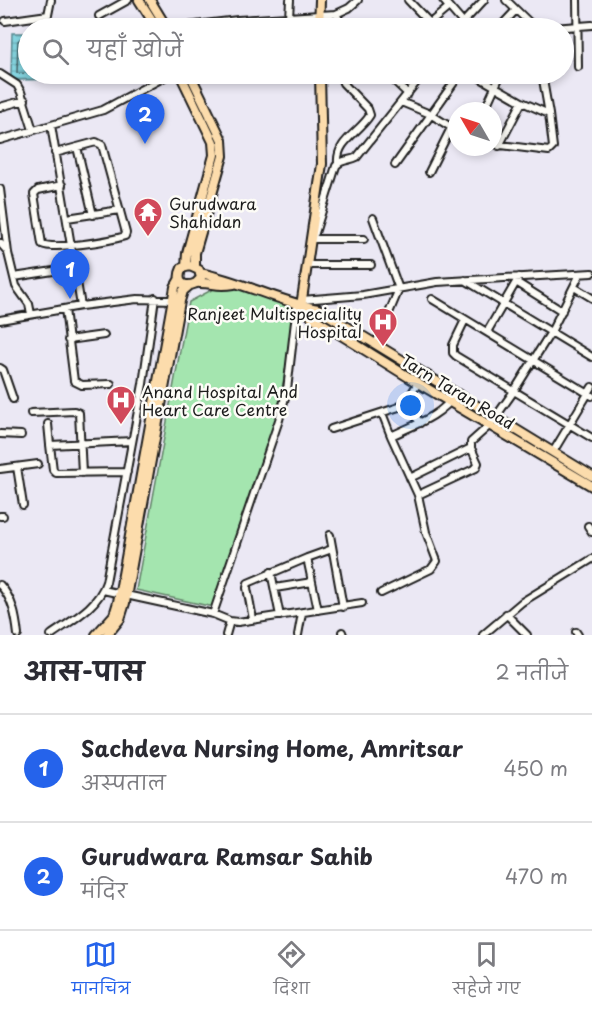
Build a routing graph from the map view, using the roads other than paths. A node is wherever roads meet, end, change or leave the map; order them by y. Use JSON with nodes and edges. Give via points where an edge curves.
{"nodes":[{"id":1,"x":51,"y":0,"type":"edge"},
{"id":2,"x":128,"y":0,"type":"edge"},
{"id":3,"x":139,"y":0,"type":"edge"},
{"id":4,"x":150,"y":0,"type":"edge"},
{"id":5,"x":283,"y":0,"type":"edge"},
{"id":6,"x":290,"y":0,"type":"edge"},
{"id":7,"x":320,"y":0,"type":"edge"},
{"id":8,"x":358,"y":0,"type":"edge"},
{"id":9,"x":408,"y":0,"type":"edge"},
{"id":10,"x":443,"y":0,"type":"edge"},
{"id":11,"x":484,"y":0,"type":"edge"},
{"id":12,"x":506,"y":0,"type":"edge"},
{"id":13,"x":577,"y":0,"type":"edge"},
{"id":14,"x":449,"y":7,"type":"junction"},
{"id":15,"x":516,"y":10,"type":"junction"},
{"id":16,"x":336,"y":14,"type":"junction"},
{"id":17,"x":289,"y":15,"type":"junction"},
{"id":18,"x":99,"y":16,"type":"dead end"},
{"id":19,"x":319,"y":16,"type":"junction"},
{"id":20,"x":26,"y":18,"type":"edge"},
{"id":21,"x":151,"y":18,"type":"edge"},
{"id":22,"x":162,"y":18,"type":"edge"},
{"id":23,"x":261,"y":18,"type":"edge"},
{"id":24,"x":338,"y":18,"type":"edge"},
{"id":25,"x":425,"y":18,"type":"edge"},
{"id":26,"x":436,"y":18,"type":"edge"},
{"id":27,"x":459,"y":18,"type":"edge"},
{"id":28,"x":468,"y":18,"type":"edge"},
{"id":29,"x":508,"y":18,"type":"edge"},
{"id":30,"x":524,"y":18,"type":"edge"},
{"id":31,"x":18,"y":19,"type":"edge"},
{"id":32,"x":5,"y":21,"type":"dead end"},
{"id":33,"x":592,"y":25,"type":"edge"},
{"id":34,"x":574,"y":26,"type":"edge"},
{"id":35,"x":577,"y":26,"type":"junction"},
{"id":36,"x":578,"y":67,"type":"dead end"},
{"id":37,"x":0,"y":74,"type":"edge"},
{"id":38,"x":151,"y":84,"type":"edge"},
{"id":39,"x":185,"y":84,"type":"edge"},
{"id":40,"x":195,"y":84,"type":"edge"},
{"id":41,"x":320,"y":84,"type":"edge"},
{"id":42,"x":343,"y":84,"type":"edge"},
{"id":43,"x":398,"y":84,"type":"edge"},
{"id":44,"x":416,"y":84,"type":"edge"},
{"id":45,"x":452,"y":84,"type":"edge"},
{"id":46,"x":490,"y":84,"type":"edge"},
{"id":47,"x":496,"y":84,"type":"edge"},
{"id":48,"x":544,"y":84,"type":"edge"},
{"id":49,"x":495,"y":87,"type":"junction"},
{"id":50,"x":408,"y":94,"type":"junction"},
{"id":51,"x":25,"y":100,"type":"junction"},
{"id":52,"x":401,"y":102,"type":"junction"},
{"id":53,"x":488,"y":102,"type":"edge"},
{"id":54,"x":522,"y":102,"type":"junction"},
{"id":55,"x":0,"y":107,"type":"edge"},
{"id":56,"x":430,"y":114,"type":"junction"},
{"id":57,"x":549,"y":114,"type":"junction"},
{"id":58,"x":51,"y":125,"type":"junction"},
{"id":59,"x":448,"y":126,"type":"edge"},
{"id":60,"x":33,"y":130,"type":"junction"},
{"id":61,"x":502,"y":135,"type":"edge"},
{"id":62,"x":0,"y":140,"type":"edge"},
{"id":63,"x":448,"y":140,"type":"edge"},
{"id":64,"x":502,"y":146,"type":"edge"},
{"id":65,"x":76,"y":147,"type":"junction"},
{"id":66,"x":55,"y":153,"type":"junction"},
{"id":67,"x":338,"y":163,"type":"junction"},
{"id":68,"x":395,"y":165,"type":"dead end"},
{"id":69,"x":429,"y":172,"type":"dead end"},
{"id":70,"x":62,"y":185,"type":"junction"},
{"id":71,"x":0,"y":189,"type":"edge"},
{"id":72,"x":120,"y":210,"type":"junction"},
{"id":73,"x":93,"y":215,"type":"junction"},
{"id":74,"x":67,"y":218,"type":"junction"},
{"id":75,"x":373,"y":218,"type":"dead end"},
{"id":76,"x":364,"y":238,"type":"dead end"},
{"id":77,"x":0,"y":243,"type":"edge"},
{"id":78,"x":312,"y":243,"type":"junction"},
{"id":79,"x":71,"y":245,"type":"junction"},
{"id":80,"x":8,"y":253,"type":"junction"},
{"id":81,"x":370,"y":265,"type":"dead end"},
{"id":82,"x":307,"y":266,"type":"junction"},
{"id":83,"x":73,"y":268,"type":"junction"},
{"id":84,"x":194,"y":269,"type":"junction"},
{"id":85,"x":592,"y":273,"type":"edge"},
{"id":86,"x":580,"y":274,"type":"junction"},
{"id":87,"x":14,"y":278,"type":"junction"},
{"id":88,"x":179,"y":280,"type":"junction"},
{"id":89,"x":464,"y":280,"type":"junction"},
{"id":90,"x":517,"y":280,"type":"junction"},
{"id":91,"x":194,"y":284,"type":"junction"},
{"id":92,"x":234,"y":284,"type":"junction"},
{"id":93,"x":574,"y":287,"type":"junction"},
{"id":94,"x":399,"y":289,"type":"junction"},
{"id":95,"x":155,"y":298,"type":"junction"},
{"id":96,"x":592,"y":298,"type":"edge"},
{"id":97,"x":432,"y":299,"type":"dead end"},
{"id":98,"x":174,"y":300,"type":"junction"},
{"id":99,"x":300,"y":303,"type":"junction"},
{"id":100,"x":504,"y":303,"type":"junction"},
{"id":101,"x":81,"y":306,"type":"junction"},
{"id":102,"x":65,"y":309,"type":"junction"},
{"id":103,"x":562,"y":311,"type":"junction"},
{"id":104,"x":31,"y":314,"type":"junction"},
{"id":105,"x":0,"y":320,"type":"edge"},
{"id":106,"x":465,"y":320,"type":"junction"},
{"id":107,"x":487,"y":332,"type":"junction"},
{"id":108,"x":550,"y":332,"type":"junction"},
{"id":109,"x":104,"y":335,"type":"dead end"},
{"id":110,"x":68,"y":340,"type":"junction"},
{"id":111,"x":376,"y":345,"type":"junction"},
{"id":112,"x":592,"y":357,"type":"edge"},
{"id":113,"x":533,"y":361,"type":"junction"},
{"id":114,"x":0,"y":368,"type":"edge"},
{"id":115,"x":418,"y":383,"type":"junction"},
{"id":116,"x":111,"y":384,"type":"dead end"},
{"id":117,"x":592,"y":387,"type":"edge"},
{"id":118,"x":514,"y":391,"type":"junction"},
{"id":119,"x":456,"y":394,"type":"junction"},
{"id":120,"x":590,"y":395,"type":"edge"},
{"id":121,"x":13,"y":399,"type":"dead end"},
{"id":122,"x":450,"y":402,"type":"junction"},
{"id":123,"x":401,"y":405,"type":"junction"},
{"id":124,"x":31,"y":412,"type":"dead end"},
{"id":125,"x":382,"y":413,"type":"junction"},
{"id":126,"x":495,"y":417,"type":"junction"},
{"id":127,"x":420,"y":423,"type":"junction"},
{"id":128,"x":48,"y":424,"type":"dead end"},
{"id":129,"x":569,"y":424,"type":"junction"},
{"id":130,"x":490,"y":425,"type":"junction"},
{"id":131,"x":331,"y":429,"type":"dead end"},
{"id":132,"x":0,"y":434,"type":"edge"},
{"id":133,"x":21,"y":435,"type":"dead end"},
{"id":134,"x":391,"y":436,"type":"junction"},
{"id":135,"x":592,"y":438,"type":"edge"},
{"id":136,"x":132,"y":441,"type":"junction"},
{"id":137,"x":81,"y":443,"type":"junction"},
{"id":138,"x":51,"y":445,"type":"junction"},
{"id":139,"x":471,"y":448,"type":"junction"},
{"id":140,"x":553,"y":452,"type":"junction"},
{"id":141,"x":38,"y":464,"type":"dead end"},
{"id":142,"x":17,"y":467,"type":"junction"},
{"id":143,"x":0,"y":469,"type":"edge"},
{"id":144,"x":127,"y":471,"type":"junction"},
{"id":145,"x":82,"y":473,"type":"junction"},
{"id":146,"x":592,"y":476,"type":"edge"},
{"id":147,"x":410,"y":478,"type":"junction"},
{"id":148,"x":592,"y":486,"type":"edge"},
{"id":149,"x":418,"y":495,"type":"junction"},
{"id":150,"x":23,"y":505,"type":"dead end"},
{"id":151,"x":330,"y":535,"type":"dead end"},
{"id":152,"x":332,"y":549,"type":"junction"},
{"id":153,"x":307,"y":558,"type":"junction"},
{"id":154,"x":592,"y":559,"type":"edge"},
{"id":155,"x":271,"y":572,"type":"junction"},
{"id":156,"x":312,"y":582,"type":"junction"},
{"id":157,"x":0,"y":585,"type":"edge"},
{"id":158,"x":275,"y":588,"type":"junction"},
{"id":159,"x":104,"y":590,"type":"junction"},
{"id":160,"x":381,"y":593,"type":"dead end"},
{"id":161,"x":123,"y":595,"type":"junction"},
{"id":162,"x":362,"y":603,"type":"dead end"},
{"id":163,"x":343,"y":607,"type":"junction"},
{"id":164,"x":318,"y":610,"type":"junction"},
{"id":165,"x":302,"y":613,"type":"junction"},
{"id":166,"x":213,"y":614,"type":"junction"},
{"id":167,"x":506,"y":614,"type":"junction"},
{"id":168,"x":280,"y":616,"type":"junction"},
{"id":169,"x":253,"y":619,"type":"junction"},
{"id":170,"x":230,"y":621,"type":"junction"},
{"id":171,"x":525,"y":634,"type":"edge"},
{"id":172,"x":18,"y":635,"type":"edge"},
{"id":173,"x":51,"y":635,"type":"edge"},
{"id":174,"x":96,"y":635,"type":"edge"},
{"id":175,"x":106,"y":635,"type":"edge"},
{"id":176,"x":226,"y":635,"type":"edge"},
{"id":177,"x":297,"y":635,"type":"edge"},
{"id":178,"x":483,"y":635,"type":"edge"}],
"edges":[{"from":1,"to":20,"type":"street","via":[[48,15]]},
{"from":2,"to":18,"type":"street"},
{"from":3,"to":21,"type":"main road"},
{"from":4,"to":22,"type":"main road"},
{"from":5,"to":17,"type":"street"},
{"from":6,"to":17,"type":"street"},
{"from":7,"to":19,"type":"main road"},
{"from":8,"to":16,"type":"street"},
{"from":9,"to":25,"type":"street"},
{"from":10,"to":14,"type":"street"},
{"from":11,"to":28,"type":"street"},
{"from":12,"to":15,"type":"street"},
{"from":13,"to":35,"type":"street"},
{"from":14,"to":26,"type":"street"},
{"from":14,"to":27,"type":"street"},
{"from":15,"to":29,"type":"street"},
{"from":15,"to":30,"type":"street"},
{"from":16,"to":19,"type":"street"},
{"from":16,"to":24,"type":"street"},
{"from":17,"to":19,"type":"street"},
{"from":17,"to":23,"type":"street"},
{"from":31,"to":32,"type":"street"},
{"from":33,"to":35,"type":"street"},
{"from":34,"to":35,"type":"street"},
{"from":35,"to":36,"type":"street"},
{"from":37,"to":51,"type":"street","via":[[17,85]]},
{"from":38,"to":58,"type":"street","via":[[103,110]]},
{"from":39,"to":84,"type":"main road","via":[[213,142],[214,155],[187,253]]},
{"from":40,"to":84,"type":"main road","via":[[222,140],[223,156]]},
{"from":41,"to":78,"type":"main road","via":[[322,164]]},
{"from":42,"to":67,"type":"street","via":[[370,115],[341,147]]},
{"from":43,"to":50,"type":"street"},
{"from":44,"to":50,"type":"street"},
{"from":45,"to":56,"type":"street"},
{"from":46,"to":49,"type":"street"},
{"from":47,"to":49,"type":"street"},
{"from":48,"to":57,"type":"street"},
{"from":49,"to":53,"type":"street"},
{"from":49,"to":54,"type":"street"},
{"from":50,"to":52,"type":"street"},
{"from":51,"to":55,"type":"street"},
{"from":51,"to":60,"type":"street"},
{"from":52,"to":56,"type":"street"},
{"from":52,"to":67,"type":"street","via":[[357,157]]},
{"from":54,"to":57,"type":"street"},
{"from":54,"to":61,"type":"street"},
{"from":56,"to":59,"type":"street"},
{"from":56,"to":68,"type":"street"},
{"from":57,"to":64,"type":"street","via":[[553,147],[549,151]]},
{"from":58,"to":60,"type":"street"},
{"from":58,"to":66,"type":"street"},
{"from":60,"to":62,"type":"street"},
{"from":63,"to":69,"type":"street"},
{"from":65,"to":66,"type":"street"},
{"from":65,"to":72,"type":"street","via":[[96,142],[102,145]]},
{"from":65,"to":73,"type":"street"},
{"from":66,"to":70,"type":"street"},
{"from":67,"to":78,"type":"street"},
{"from":70,"to":74,"type":"street"},
{"from":70,"to":79,"type":"street","via":[[34,194],[40,241],[46,246]]},
{"from":71,"to":80,"type":"street"},
{"from":72,"to":73,"type":"street"},
{"from":72,"to":79,"type":"street","via":[[125,237]]},
{"from":73,"to":74,"type":"street"},
{"from":74,"to":79,"type":"street"},
{"from":75,"to":94,"type":"street"},
{"from":76,"to":78,"type":"street"},
{"from":77,"to":80,"type":"street"},
{"from":78,"to":82,"type":"main road"},
{"from":79,"to":83,"type":"street"},
{"from":80,"to":87,"type":"street"},
{"from":81,"to":82,"type":"street"},
{"from":82,"to":99,"type":"main road"},
{"from":83,"to":87,"type":"street"},
{"from":83,"to":101,"type":"street"},
{"from":84,"to":88,"type":"main road","via":[[182,268]]},
{"from":84,"to":91,"type":"main road","via":[[201,278]]},
{"from":84,"to":92,"type":"main road"},
{"from":85,"to":86,"type":"street"},
{"from":86,"to":90,"type":"street"},
{"from":86,"to":93,"type":"street"},
{"from":87,"to":104,"type":"street"},
{"from":88,"to":91,"type":"main road"},
{"from":88,"to":98,"type":"main road"},
{"from":89,"to":90,"type":"street"},
{"from":89,"to":94,"type":"street"},
{"from":89,"to":100,"type":"street"},
{"from":90,"to":100,"type":"street"},
{"from":90,"to":103,"type":"street"},
{"from":91,"to":92,"type":"main road"},
{"from":91,"to":161,"type":"main road","via":[[183,291],[180,301]]},
{"from":92,"to":99,"type":"main road"},
{"from":93,"to":96,"type":"street"},
{"from":93,"to":103,"type":"street"},
{"from":94,"to":99,"type":"street"},
{"from":94,"to":111,"type":"street"},
{"from":95,"to":98,"type":"street"},
{"from":95,"to":101,"type":"street"},
{"from":95,"to":136,"type":"street"},
{"from":97,"to":106,"type":"street"},
{"from":98,"to":161,"type":"main road"},
{"from":99,"to":111,"type":"main road","name":"Tarn Taran Road","via":[[318,309]]},
{"from":99,"to":115,"type":"main road","name":"Tarn Taran Road","via":[[312,317]]},
{"from":99,"to":166,"type":"street","via":[[279,420]]},
{"from":100,"to":107,"type":"street"},
{"from":100,"to":108,"type":"street"},
{"from":101,"to":102,"type":"street"},
{"from":102,"to":104,"type":"street"},
{"from":102,"to":110,"type":"street"},
{"from":103,"to":108,"type":"street"},
{"from":104,"to":105,"type":"street"},
{"from":106,"to":107,"type":"street"},
{"from":106,"to":118,"type":"street","via":[[453,353]]},
{"from":107,"to":113,"type":"street"},
{"from":108,"to":112,"type":"street"},
{"from":108,"to":113,"type":"street"},
{"from":109,"to":110,"type":"street"},
{"from":110,"to":116,"type":"street","via":[[74,381],[82,385]]},
{"from":111,"to":119,"type":"main road","name":"Tarn Taran Road"},
{"from":113,"to":118,"type":"street"},
{"from":113,"to":120,"type":"street"},
{"from":114,"to":121,"type":"street"},
{"from":115,"to":122,"type":"main road","name":"Tarn Taran Road"},
{"from":115,"to":123,"type":"street"},
{"from":117,"to":120,"type":"street"},
{"from":118,"to":126,"type":"street"},
{"from":118,"to":129,"type":"street"},
{"from":119,"to":122,"type":"street"},
{"from":119,"to":126,"type":"main road","name":"Tarn Taran Road"},
{"from":120,"to":129,"type":"street"},
{"from":122,"to":127,"type":"street"},
{"from":122,"to":130,"type":"main road","name":"Tarn Taran Road"},
{"from":123,"to":125,"type":"street"},
{"from":123,"to":127,"type":"street"},
{"from":124,"to":137,"type":"street","via":[[77,412]]},
{"from":125,"to":131,"type":"street"},
{"from":125,"to":134,"type":"street"},
{"from":126,"to":130,"type":"street"},
{"from":126,"to":140,"type":"main road","name":"Tarn Taran Road"},
{"from":127,"to":134,"type":"street"},
{"from":128,"to":138,"type":"street"},
{"from":129,"to":135,"type":"street"},
{"from":129,"to":140,"type":"street"},
{"from":130,"to":139,"type":"street","via":[[471,442]]},
{"from":130,"to":148,"type":"main road","name":"Tarn Taran Road"},
{"from":132,"to":133,"type":"street"},
{"from":134,"to":147,"type":"street"},
{"from":136,"to":137,"type":"street"},
{"from":136,"to":144,"type":"street"},
{"from":137,"to":138,"type":"street"},
{"from":137,"to":145,"type":"street"},
{"from":138,"to":145,"type":"street","via":[[54,472]]},
{"from":139,"to":147,"type":"street"},
{"from":139,"to":149,"type":"street","via":[[478,463],[476,468]]},
{"from":140,"to":146,"type":"main road","name":"Tarn Taran Road"},
{"from":141,"to":142,"type":"street"},
{"from":142,"to":143,"type":"street"},
{"from":142,"to":150,"type":"street"},
{"from":144,"to":145,"type":"street"},
{"from":144,"to":159,"type":"street"},
{"from":147,"to":149,"type":"street"},
{"from":149,"to":160,"type":"street","via":[[437,561],[431,568]]},
{"from":151,"to":152,"type":"street"},
{"from":152,"to":153,"type":"street"},
{"from":152,"to":163,"type":"street"},
{"from":153,"to":155,"type":"street"},
{"from":153,"to":156,"type":"street"},
{"from":154,"to":167,"type":"street"},
{"from":155,"to":158,"type":"street"},
{"from":155,"to":169,"type":"street","via":[[246,585]]},
{"from":156,"to":158,"type":"street"},
{"from":156,"to":164,"type":"street"},
{"from":157,"to":172,"type":"street","via":[[16,616]]},
{"from":158,"to":168,"type":"street"},
{"from":159,"to":161,"type":"street"},
{"from":159,"to":173,"type":"street","via":[[93,604]]},
{"from":161,"to":166,"type":"street"},
{"from":161,"to":174,"type":"main road","via":[[114,615]]},
{"from":161,"to":175,"type":"main road","via":[[120,619]]},
{"from":162,"to":163,"type":"street"},
{"from":163,"to":164,"type":"street"},
{"from":164,"to":165,"type":"street"},
{"from":165,"to":168,"type":"street"},
{"from":165,"to":177,"type":"street"},
{"from":166,"to":170,"type":"street"},
{"from":167,"to":171,"type":"street"},
{"from":167,"to":178,"type":"street"},
{"from":168,"to":169,"type":"street"},
{"from":169,"to":170,"type":"street"},
{"from":170,"to":176,"type":"street"}]}
